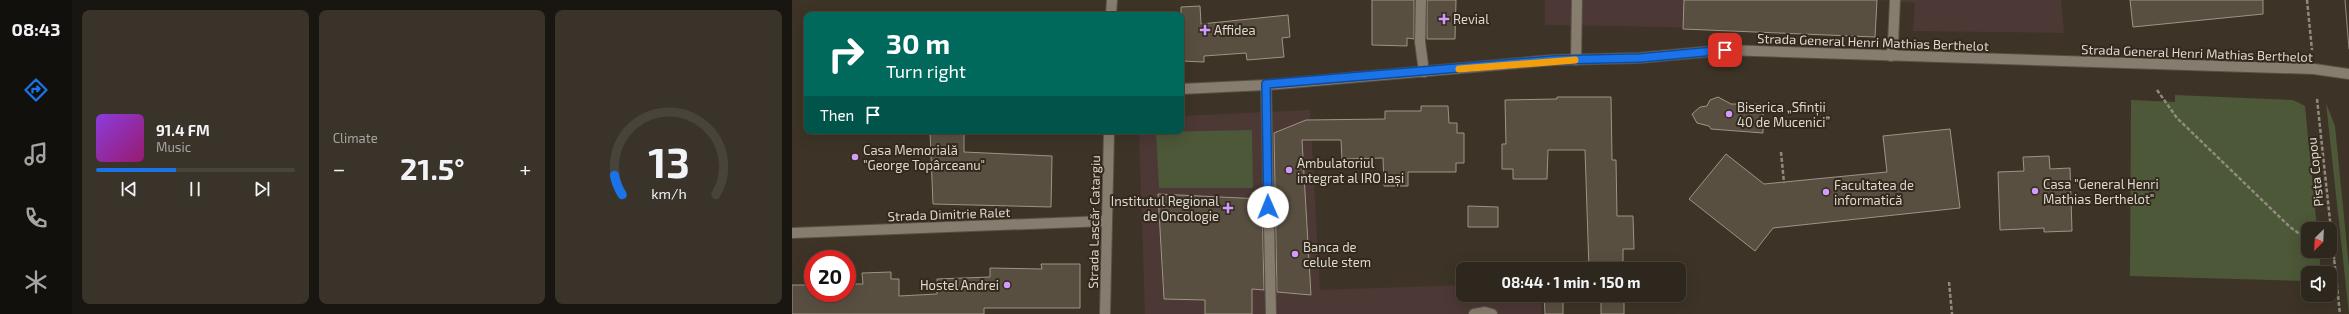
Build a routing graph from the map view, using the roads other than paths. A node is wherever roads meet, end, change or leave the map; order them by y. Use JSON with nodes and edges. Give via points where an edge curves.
{"nodes":[{"id":1,"x":1112,"y":0,"type":"edge"},
{"id":2,"x":1421,"y":0,"type":"edge"},
{"id":3,"x":1577,"y":0,"type":"edge"},
{"id":4,"x":1895,"y":0,"type":"edge"},
{"id":5,"x":1111,"y":12,"type":"edge"},
{"id":6,"x":1891,"y":56,"type":"junction"},
{"id":7,"x":1576,"y":60,"type":"junction"},
{"id":8,"x":1424,"y":72,"type":"junction"},
{"id":9,"x":2349,"y":74,"type":"edge"},
{"id":10,"x":1266,"y":84,"type":"junction"},
{"id":11,"x":1184,"y":89,"type":"edge"},
{"id":12,"x":1109,"y":134,"type":"edge"},
{"id":13,"x":1106,"y":221,"type":"junction"},
{"id":14,"x":792,"y":233,"type":"edge"},
{"id":15,"x":1105,"y":314,"type":"edge"},
{"id":16,"x":1271,"y":314,"type":"edge"},
{"id":17,"x":1474,"y":314,"type":"edge"},
{"id":18,"x":1492,"y":314,"type":"edge"}],
"edges":[{"from":1,"to":5,"type":"street"},
{"from":2,"to":8,"type":"street","via":[[1420,42]]},
{"from":3,"to":7,"type":"street"},
{"from":4,"to":6,"type":"street"},
{"from":6,"to":7,"type":"street","name":"Strada General Henri Mathias Berthelot","via":[[1725,50],[1640,58]]},
{"from":6,"to":9,"type":"street","name":"Strada General Henri Mathias Berthelot","via":[[2314,69]]},
{"from":7,"to":8,"type":"street","name":"Strada General Henri Mathias Berthelot"},
{"from":8,"to":10,"type":"street","name":"Strada General Henri Mathias Berthelot"},
{"from":10,"to":11,"type":"street","name":"Strada General Henri Mathias Berthelot"},
{"from":10,"to":16,"type":"street"},
{"from":12,"to":13,"type":"street","name":"Strada Lascăr Catargiu"},
{"from":13,"to":14,"type":"street","name":"Strada Dimitrie Ralet"},
{"from":13,"to":15,"type":"street","name":"Strada Lascăr Catargiu"},
{"from":17,"to":18,"type":"street"}]}
